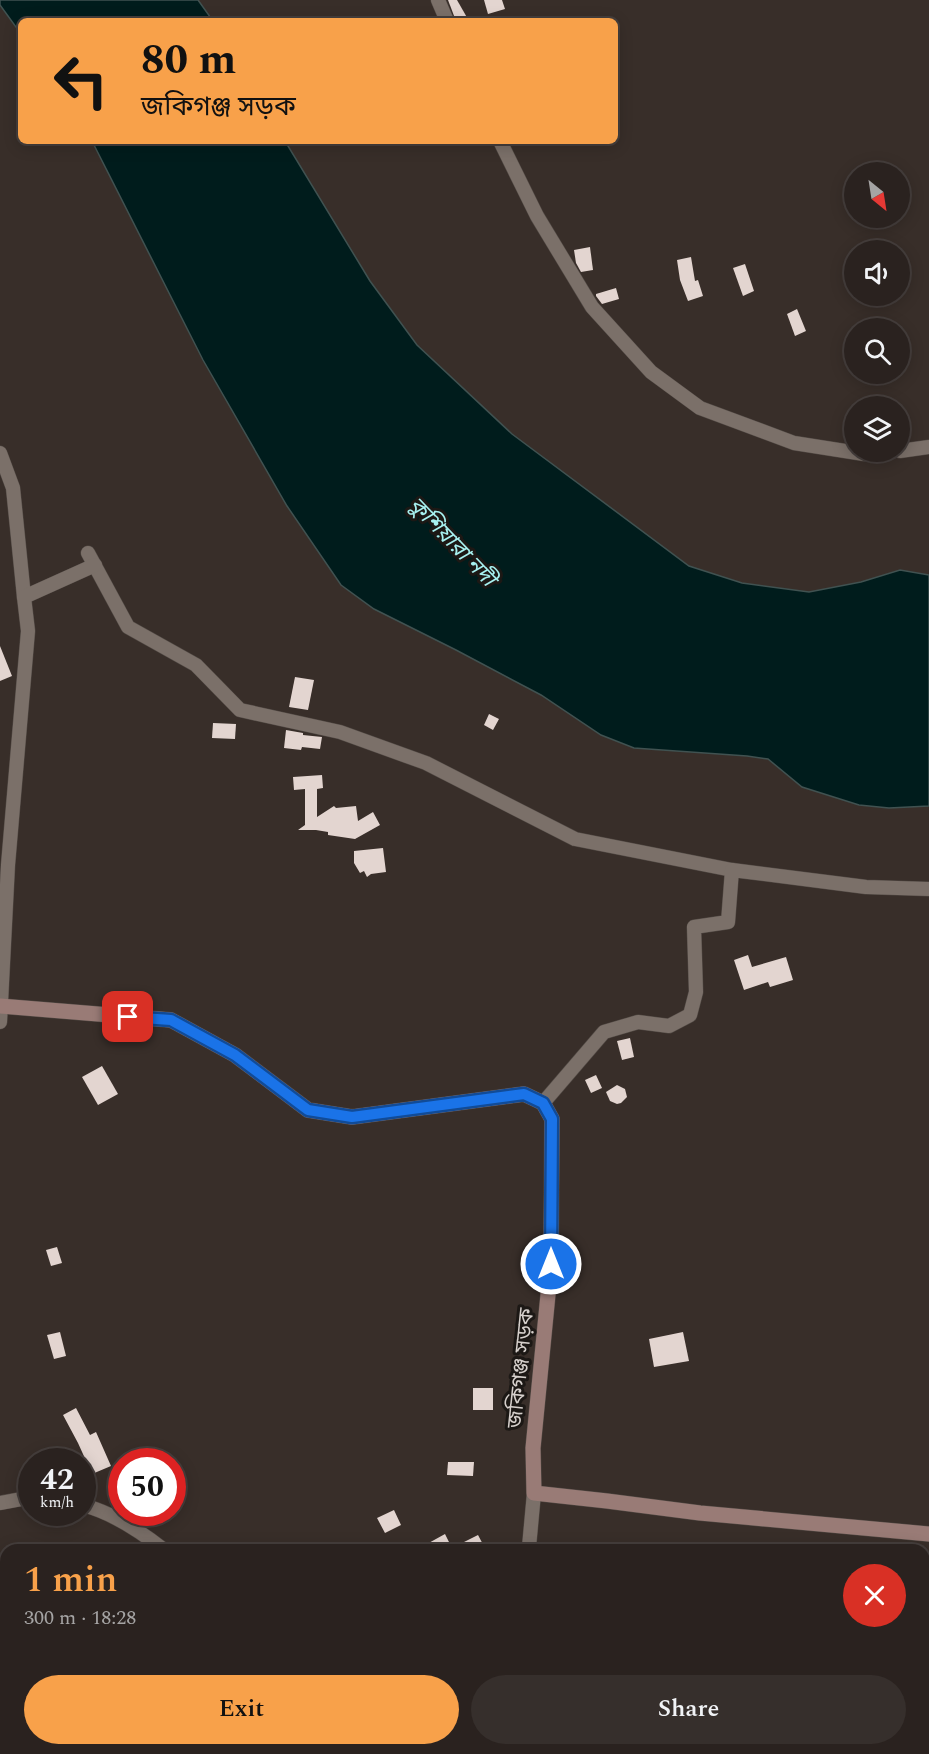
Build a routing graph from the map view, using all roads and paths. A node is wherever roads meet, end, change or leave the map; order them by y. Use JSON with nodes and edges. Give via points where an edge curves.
{"nodes":[{"id":1,"x":438,"y":0,"type":"edge"},
{"id":2,"x":446,"y":18,"type":"edge"},
{"id":3,"x":501,"y":144,"type":"edge"},
{"id":4,"x":929,"y":447,"type":"edge"},
{"id":5,"x":910,"y":450,"type":"edge"},
{"id":6,"x":844,"y":451,"type":"edge"},
{"id":7,"x":0,"y":453,"type":"edge"},
{"id":8,"x":24,"y":597,"type":"junction"},
{"id":9,"x":732,"y":870,"type":"junction"},
{"id":10,"x":929,"y":888,"type":"edge"},
{"id":11,"x":1,"y":1006,"type":"edge"},
{"id":12,"x":0,"y":1022,"type":"edge"},
{"id":13,"x":543,"y":1103,"type":"junction"},
{"id":14,"x":534,"y":1493,"type":"junction"},
{"id":15,"x":18,"y":1500,"type":"edge"},
{"id":16,"x":0,"y":1503,"type":"edge"},
{"id":17,"x":96,"y":1508,"type":"edge"},
{"id":18,"x":929,"y":1534,"type":"edge"},
{"id":19,"x":156,"y":1544,"type":"edge"},
{"id":20,"x":529,"y":1544,"type":"edge"}],
"edges":[{"from":1,"to":2,"type":"street"},
{"from":3,"to":6,"type":"street","via":[[537,216],[592,307],[651,372],[700,408],[794,443]]},
{"from":4,"to":5,"type":"street"},
{"from":7,"to":8,"type":"street","via":[[13,488]]},
{"from":8,"to":9,"type":"street","via":[[92,559],[128,627],[196,665],[240,710],[340,732],[426,763],[575,839]]},
{"from":8,"to":11,"type":"street","via":[[28,631],[8,864]]},
{"from":9,"to":10,"type":"street","via":[[866,887]]},
{"from":9,"to":13,"type":"street","via":[[728,922],[694,927],[696,992],[690,1015],[669,1026],[639,1022],[604,1032]]},
{"from":11,"to":12,"type":"street"},
{"from":11,"to":13,"type":"main road","via":[[171,1020],[235,1055],[308,1110],[352,1117],[524,1094]]},
{"from":13,"to":14,"type":"main road","name":"জকিগঞ্জ সড়ক","via":[[552,1119],[551,1264],[533,1448]]},
{"from":14,"to":18,"type":"main road","via":[[700,1514]]},
{"from":14,"to":20,"type":"street"},
{"from":15,"to":16,"type":"street"},
{"from":17,"to":19,"type":"street"}]}
